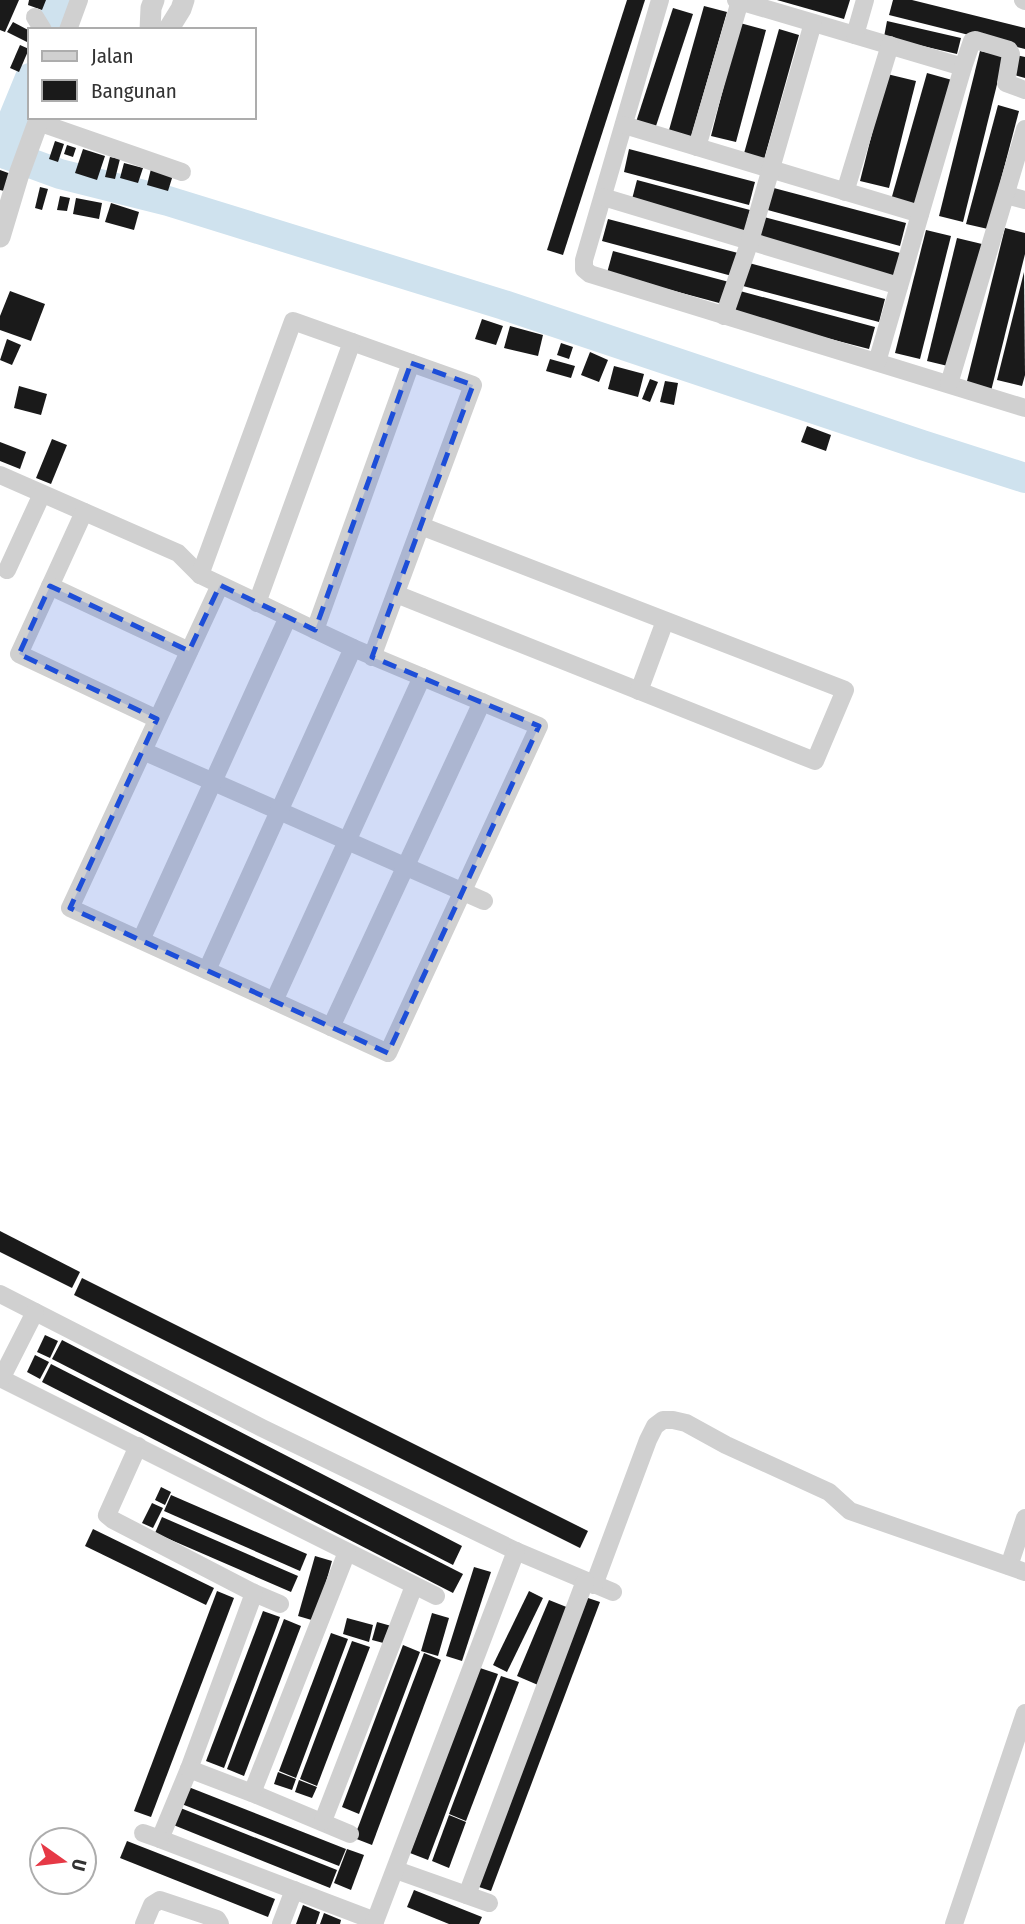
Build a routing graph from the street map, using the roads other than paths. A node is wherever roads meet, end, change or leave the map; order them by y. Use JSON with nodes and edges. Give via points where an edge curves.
{"nodes":[{"id":1,"x":79,"y":0,"type":"edge"},
{"id":2,"x":154,"y":0,"type":"edge"},
{"id":3,"x":184,"y":0,"type":"edge"},
{"id":4,"x":660,"y":0,"type":"edge"},
{"id":5,"x":866,"y":0,"type":"edge"},
{"id":6,"x":738,"y":1,"type":"edge"},
{"id":7,"x":813,"y":23,"type":"junction"},
{"id":8,"x":69,"y":28,"type":"edge"},
{"id":9,"x":150,"y":28,"type":"edge"},
{"id":10,"x":169,"y":28,"type":"edge"},
{"id":11,"x":855,"y":35,"type":"junction"},
{"id":12,"x":890,"y":45,"type":"junction"},
{"id":13,"x":963,"y":67,"type":"junction"},
{"id":14,"x":1025,"y":90,"type":"edge"},
{"id":15,"x":39,"y":120,"type":"edge"},
{"id":16,"x":624,"y":124,"type":"junction"},
{"id":17,"x":1025,"y":129,"type":"edge"},
{"id":18,"x":697,"y":146,"type":"junction"},
{"id":19,"x":770,"y":169,"type":"junction"},
{"id":20,"x":182,"y":172,"type":"dead end"},
{"id":21,"x":845,"y":192,"type":"junction"},
{"id":22,"x":1006,"y":195,"type":"junction"},
{"id":23,"x":603,"y":197,"type":"junction"},
{"id":24,"x":1025,"y":200,"type":"edge"},
{"id":25,"x":920,"y":215,"type":"junction"},
{"id":26,"x":0,"y":237,"type":"edge"},
{"id":27,"x":750,"y":242,"type":"junction"},
{"id":28,"x":899,"y":286,"type":"junction"},
{"id":29,"x":723,"y":316,"type":"junction"},
{"id":30,"x":352,"y":342,"type":"junction"},
{"id":31,"x":877,"y":362,"type":"junction"},
{"id":32,"x":411,"y":363,"type":"junction"},
{"id":33,"x":949,"y":384,"type":"junction"},
{"id":34,"x":1024,"y":402,"type":"edge"},
{"id":35,"x":0,"y":475,"type":"edge"},
{"id":36,"x":42,"y":494,"type":"junction"},
{"id":37,"x":84,"y":512,"type":"junction"},
{"id":38,"x":421,"y":526,"type":"junction"},
{"id":39,"x":6,"y":570,"type":"dead end"},
{"id":40,"x":200,"y":575,"type":"junction"},
{"id":41,"x":220,"y":585,"type":"junction"},
{"id":42,"x":50,"y":586,"type":"junction"},
{"id":43,"x":396,"y":594,"type":"junction"},
{"id":44,"x":257,"y":603,"type":"junction"},
{"id":45,"x":288,"y":617,"type":"junction"},
{"id":46,"x":665,"y":621,"type":"junction"},
{"id":47,"x":315,"y":630,"type":"junction"},
{"id":48,"x":353,"y":648,"type":"junction"},
{"id":49,"x":189,"y":651,"type":"junction"},
{"id":50,"x":372,"y":657,"type":"junction"},
{"id":51,"x":422,"y":677,"type":"junction"},
{"id":52,"x":639,"y":691,"type":"junction"},
{"id":53,"x":482,"y":702,"type":"junction"},
{"id":54,"x":157,"y":719,"type":"junction"},
{"id":55,"x":143,"y":751,"type":"junction"},
{"id":56,"x":213,"y":781,"type":"junction"},
{"id":57,"x":279,"y":811,"type":"junction"},
{"id":58,"x":347,"y":841,"type":"junction"},
{"id":59,"x":406,"y":867,"type":"junction"},
{"id":60,"x":463,"y":892,"type":"junction"},
{"id":61,"x":484,"y":901,"type":"dead end"},
{"id":62,"x":141,"y":940,"type":"junction"},
{"id":63,"x":207,"y":970,"type":"junction"},
{"id":64,"x":274,"y":1001,"type":"junction"},
{"id":65,"x":331,"y":1027,"type":"junction"},
{"id":66,"x":0,"y":1294,"type":"edge"},
{"id":67,"x":34,"y":1312,"type":"junction"},
{"id":68,"x":0,"y":1379,"type":"edge"},
{"id":69,"x":138,"y":1446,"type":"junction"},
{"id":70,"x":1025,"y":1518,"type":"edge"},
{"id":71,"x":516,"y":1551,"type":"junction"},
{"id":72,"x":347,"y":1552,"type":"junction"},
{"id":73,"x":1017,"y":1569,"type":"edge"},
{"id":74,"x":589,"y":1583,"type":"junction"},
{"id":75,"x":414,"y":1586,"type":"junction"},
{"id":76,"x":613,"y":1592,"type":"dead end"},
{"id":77,"x":254,"y":1593,"type":"junction"},
{"id":78,"x":436,"y":1596,"type":"dead end"},
{"id":79,"x":280,"y":1604,"type":"dead end"},
{"id":80,"x":1025,"y":1713,"type":"edge"},
{"id":81,"x":190,"y":1769,"type":"junction"},
{"id":82,"x":252,"y":1793,"type":"junction"},
{"id":83,"x":323,"y":1821,"type":"junction"},
{"id":84,"x":350,"y":1833,"type":"dead end"},
{"id":85,"x":396,"y":1870,"type":"junction"},
{"id":86,"x":294,"y":1890,"type":"junction"},
{"id":87,"x":467,"y":1895,"type":"junction"},
{"id":88,"x":489,"y":1903,"type":"dead end"},
{"id":89,"x":374,"y":1922,"type":"edge"},
{"id":90,"x":144,"y":1924,"type":"edge"},
{"id":91,"x":220,"y":1924,"type":"edge"},
{"id":92,"x":281,"y":1924,"type":"edge"},
{"id":93,"x":954,"y":1924,"type":"edge"}],
"edges":[{"from":1,"to":8,"type":"street"},
{"from":2,"to":9,"type":"street"},
{"from":3,"to":10,"type":"street"},
{"from":4,"to":16,"type":"street"},
{"from":5,"to":11,"type":"street"},
{"from":6,"to":7,"type":"street"},
{"from":6,"to":18,"type":"street"},
{"from":7,"to":11,"type":"street"},
{"from":7,"to":19,"type":"street"},
{"from":11,"to":12,"type":"street"},
{"from":12,"to":13,"type":"street"},
{"from":12,"to":21,"type":"street"},
{"from":13,"to":14,"type":"street","via":[[975,40],[1009,50],[1006,83]]},
{"from":13,"to":25,"type":"street"},
{"from":15,"to":20,"type":"street"},
{"from":15,"to":26,"type":"street"},
{"from":16,"to":18,"type":"street"},
{"from":16,"to":23,"type":"street"},
{"from":17,"to":22,"type":"street"},
{"from":18,"to":19,"type":"street"},
{"from":19,"to":21,"type":"street"},
{"from":19,"to":27,"type":"street"},
{"from":21,"to":25,"type":"street"},
{"from":22,"to":24,"type":"street"},
{"from":22,"to":33,"type":"street"},
{"from":23,"to":27,"type":"street"},
{"from":23,"to":29,"type":"street","via":[[584,270]]},
{"from":25,"to":28,"type":"street"},
{"from":27,"to":28,"type":"street"},
{"from":27,"to":29,"type":"street"},
{"from":28,"to":31,"type":"street"},
{"from":29,"to":31,"type":"street"},
{"from":30,"to":32,"type":"street"},
{"from":30,"to":40,"type":"street","via":[[293,321]]},
{"from":30,"to":44,"type":"street"},
{"from":31,"to":33,"type":"street"},
{"from":32,"to":38,"type":"street","via":[[473,385]]},
{"from":32,"to":47,"type":"street"},
{"from":33,"to":34,"type":"street"},
{"from":35,"to":36,"type":"street"},
{"from":36,"to":37,"type":"street"},
{"from":36,"to":39,"type":"street"},
{"from":37,"to":40,"type":"street","via":[[177,553]]},
{"from":37,"to":42,"type":"street"},
{"from":38,"to":43,"type":"street"},
{"from":38,"to":46,"type":"street"},
{"from":40,"to":41,"type":"street"},
{"from":41,"to":44,"type":"street"},
{"from":41,"to":49,"type":"street"},
{"from":42,"to":49,"type":"street"},
{"from":42,"to":54,"type":"street","via":[[19,654]]},
{"from":43,"to":50,"type":"street"},
{"from":43,"to":52,"type":"street"},
{"from":44,"to":45,"type":"street"},
{"from":45,"to":47,"type":"street"},
{"from":45,"to":56,"type":"street"},
{"from":46,"to":52,"type":"street"},
{"from":46,"to":52,"type":"street","via":[[845,690],[816,761]]},
{"from":47,"to":48,"type":"street"},
{"from":48,"to":50,"type":"street"},
{"from":48,"to":57,"type":"street"},
{"from":49,"to":54,"type":"street"},
{"from":50,"to":51,"type":"street"},
{"from":51,"to":53,"type":"street"},
{"from":51,"to":58,"type":"street"},
{"from":53,"to":59,"type":"street"},
{"from":53,"to":60,"type":"street","via":[[539,726]]},
{"from":54,"to":55,"type":"street"},
{"from":55,"to":56,"type":"street"},
{"from":55,"to":62,"type":"street","via":[[70,908]]},
{"from":56,"to":57,"type":"street"},
{"from":56,"to":62,"type":"street"},
{"from":57,"to":58,"type":"street"},
{"from":57,"to":63,"type":"street"},
{"from":58,"to":59,"type":"street"},
{"from":58,"to":64,"type":"street"},
{"from":59,"to":60,"type":"street"},
{"from":59,"to":65,"type":"street"},
{"from":60,"to":61,"type":"street"},
{"from":60,"to":65,"type":"street","via":[[388,1054]]},
{"from":62,"to":63,"type":"street"},
{"from":63,"to":64,"type":"street"},
{"from":64,"to":65,"type":"street"},
{"from":66,"to":67,"type":"street"},
{"from":67,"to":68,"type":"street"},
{"from":67,"to":71,"type":"street"},
{"from":68,"to":69,"type":"street"},
{"from":69,"to":72,"type":"street"},
{"from":69,"to":77,"type":"street","via":[[107,1515]]},
{"from":70,"to":73,"type":"street"},
{"from":71,"to":74,"type":"street"},
{"from":71,"to":85,"type":"street"},
{"from":72,"to":75,"type":"street"},
{"from":72,"to":82,"type":"street"},
{"from":73,"to":74,"type":"street","via":[[850,1511],[829,1492],[686,1423],[663,1420],[648,1440]]},
{"from":74,"to":76,"type":"street"},
{"from":74,"to":87,"type":"street"},
{"from":75,"to":78,"type":"street"},
{"from":75,"to":83,"type":"street"},
{"from":77,"to":79,"type":"street"},
{"from":77,"to":81,"type":"street"},
{"from":80,"to":93,"type":"street"},
{"from":81,"to":82,"type":"street"},
{"from":81,"to":86,"type":"street","via":[[152,1836]]},
{"from":82,"to":83,"type":"street"},
{"from":83,"to":84,"type":"street"},
{"from":85,"to":87,"type":"street"},
{"from":85,"to":89,"type":"street"},
{"from":86,"to":89,"type":"street"},
{"from":86,"to":92,"type":"street"},
{"from":87,"to":88,"type":"street"},
{"from":90,"to":91,"type":"street","via":[[152,1905],[160,1900],[205,1913]]}]}
